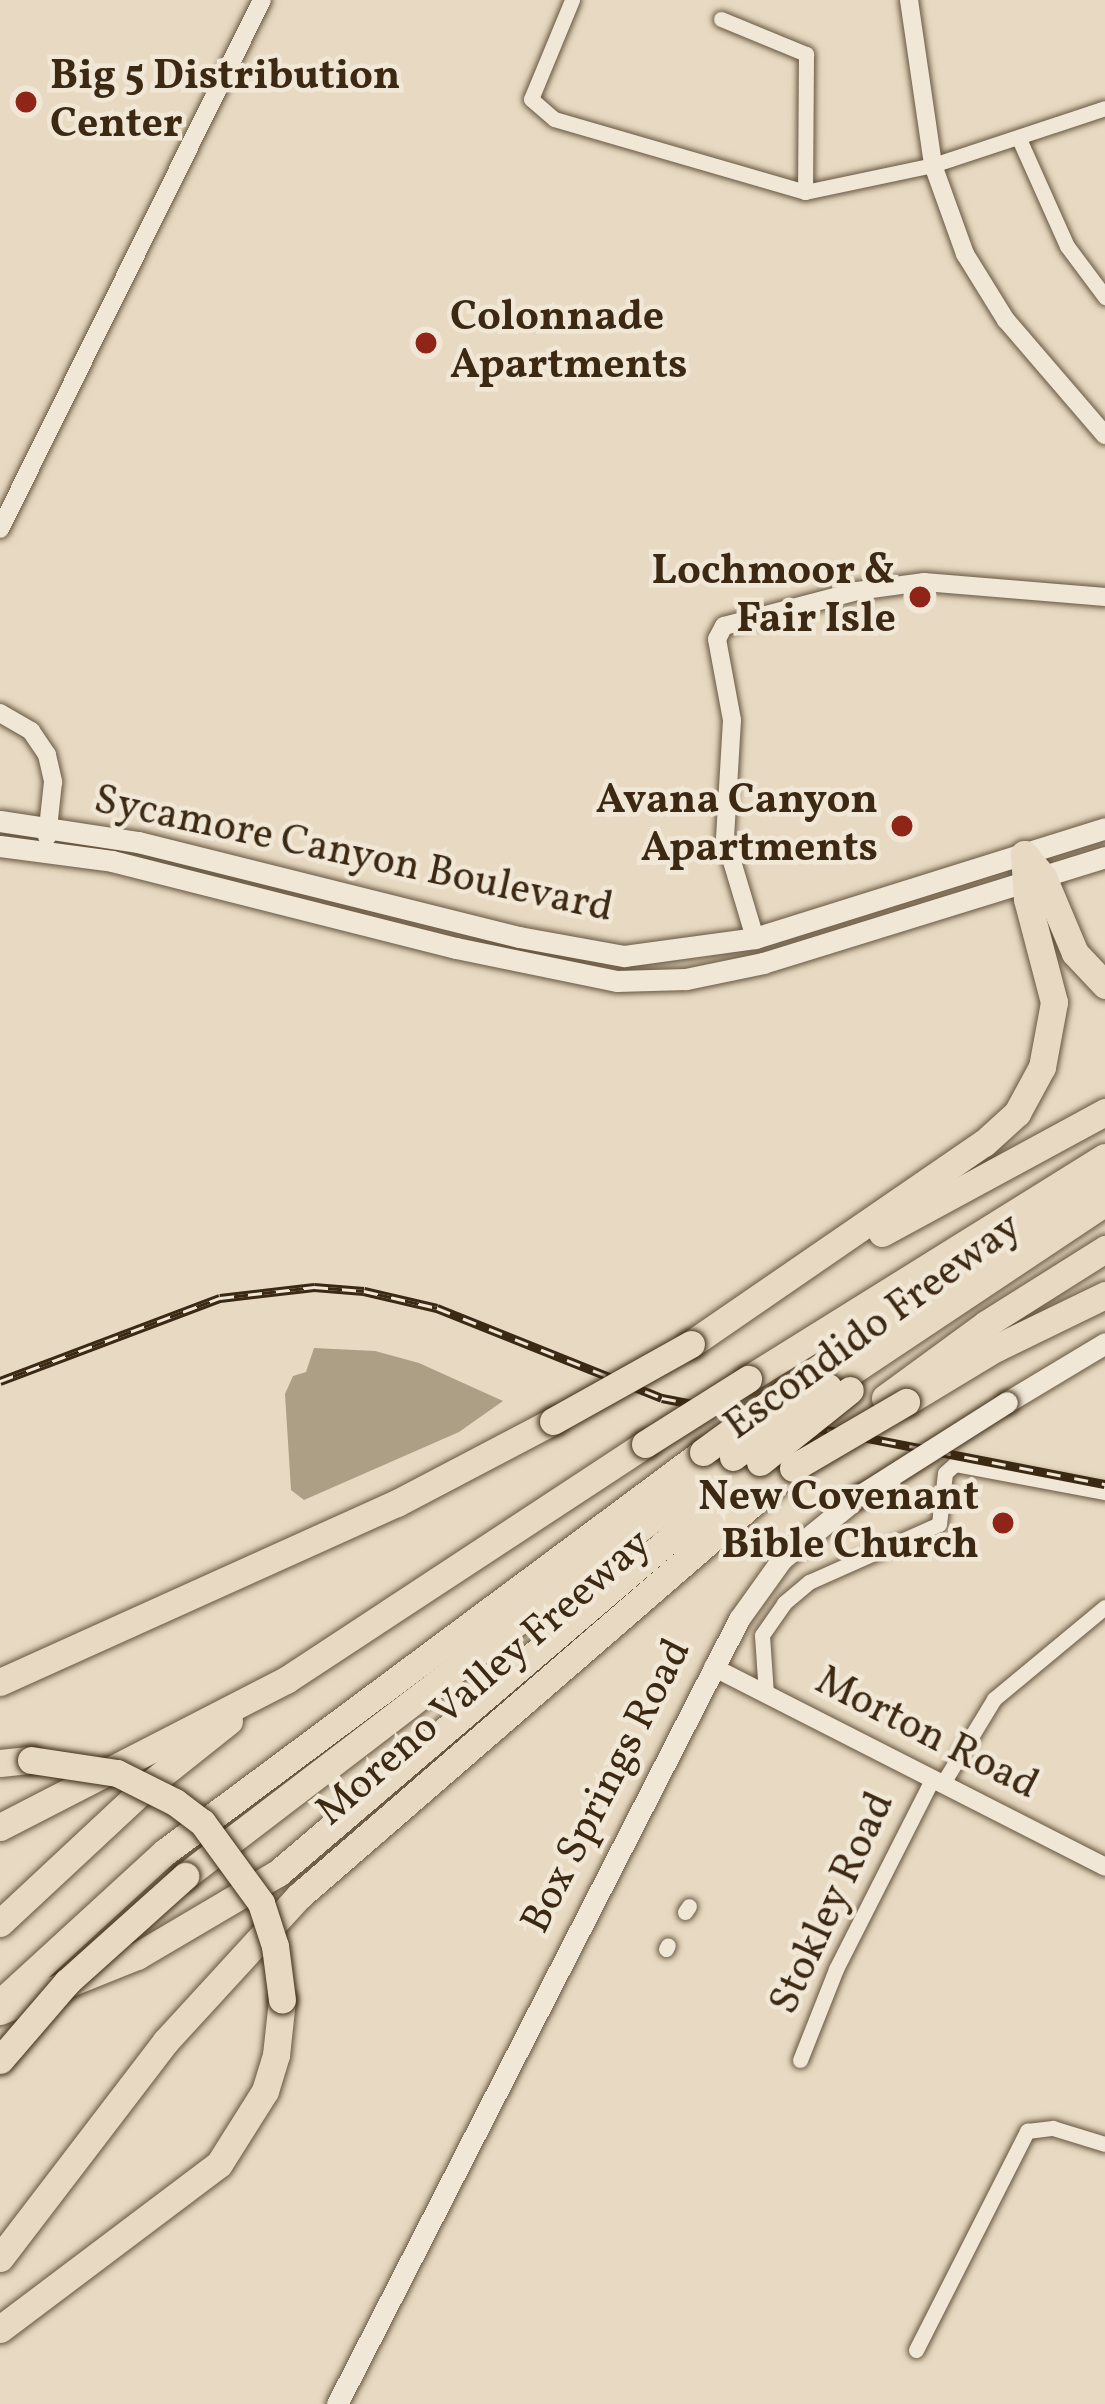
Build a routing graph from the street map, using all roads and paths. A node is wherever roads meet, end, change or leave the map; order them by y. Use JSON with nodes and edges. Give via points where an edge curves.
{"nodes":[{"id":1,"x":262,"y":0,"type":"edge"},
{"id":2,"x":572,"y":0,"type":"edge"},
{"id":3,"x":910,"y":0,"type":"edge"},
{"id":4,"x":721,"y":20,"type":"dead end"},
{"id":5,"x":1105,"y":108,"type":"edge"},
{"id":6,"x":1020,"y":141,"type":"junction"},
{"id":7,"x":933,"y":165,"type":"junction"},
{"id":8,"x":806,"y":192,"type":"junction"},
{"id":9,"x":1105,"y":297,"type":"edge"},
{"id":10,"x":1105,"y":435,"type":"edge"},
{"id":11,"x":0,"y":529,"type":"edge"},
{"id":12,"x":1105,"y":597,"type":"edge"},
{"id":13,"x":0,"y":713,"type":"edge"},
{"id":14,"x":0,"y":821,"type":"edge"},
{"id":15,"x":1105,"y":828,"type":"edge"},
{"id":16,"x":46,"y":842,"type":"junction"},
{"id":17,"x":0,"y":846,"type":"edge"},
{"id":18,"x":1105,"y":857,"type":"edge"},
{"id":19,"x":1031,"y":871,"type":"junction"},
{"id":20,"x":755,"y":938,"type":"junction"},
{"id":21,"x":1105,"y":985,"type":"edge"},
{"id":22,"x":1105,"y":1112,"type":"edge"},
{"id":23,"x":1105,"y":1157,"type":"edge"},
{"id":24,"x":1105,"y":1180,"type":"edge"},
{"id":25,"x":1105,"y":1202,"type":"edge"},
{"id":26,"x":1105,"y":1217,"type":"edge"},
{"id":27,"x":1105,"y":1249,"type":"edge"},
{"id":28,"x":1105,"y":1295,"type":"edge"},
{"id":29,"x":762,"y":1298,"type":"junction"},
{"id":30,"x":1105,"y":1343,"type":"edge"},
{"id":31,"x":839,"y":1389,"type":"junction"},
{"id":32,"x":896,"y":1400,"type":"junction"},
{"id":33,"x":747,"y":1460,"type":"junction"},
{"id":34,"x":1105,"y":1492,"type":"edge"},
{"id":35,"x":1105,"y":1607,"type":"edge"},
{"id":36,"x":150,"y":1618,"type":"junction"},
{"id":37,"x":0,"y":1667,"type":"edge"},
{"id":38,"x":713,"y":1667,"type":"junction"},
{"id":39,"x":286,"y":1680,"type":"junction"},
{"id":40,"x":0,"y":1682,"type":"edge"},
{"id":41,"x":766,"y":1694,"type":"junction"},
{"id":42,"x":0,"y":1763,"type":"edge"},
{"id":43,"x":938,"y":1781,"type":"junction"},
{"id":44,"x":0,"y":1827,"type":"edge"},
{"id":45,"x":1105,"y":1867,"type":"edge"},
{"id":46,"x":0,"y":1923,"type":"edge"},
{"id":47,"x":0,"y":2007,"type":"edge"},
{"id":48,"x":0,"y":2060,"type":"edge"},
{"id":49,"x":800,"y":2060,"type":"dead end"},
{"id":50,"x":1105,"y":2144,"type":"edge"},
{"id":51,"x":0,"y":2258,"type":"edge"},
{"id":52,"x":0,"y":2329,"type":"edge"},
{"id":53,"x":916,"y":2350,"type":"dead end"},
{"id":54,"x":337,"y":2404,"type":"edge"}],
"edges":[{"from":1,"to":11,"type":"street"},
{"from":2,"to":8,"type":"street","via":[[531,99],[554,119]]},
{"from":3,"to":7,"type":"street"},
{"from":4,"to":8,"type":"street","via":[[806,54]]},
{"from":5,"to":6,"type":"street"},
{"from":6,"to":7,"type":"street"},
{"from":6,"to":9,"type":"street","via":[[1067,246]]},
{"from":7,"to":8,"type":"street"},
{"from":7,"to":10,"type":"street","via":[[965,254],[1006,320]]},
{"from":12,"to":20,"type":"street","via":[[1076,587],[924,582],[724,626],[717,639],[732,720],[725,838]]},
{"from":13,"to":16,"type":"street","via":[[31,731],[47,755]]},
{"from":14,"to":16,"type":"main road","name":"Sycamore Canyon Boulevard"},
{"from":15,"to":19,"type":"main road","name":"Sycamore Canyon Boulevard"},
{"from":16,"to":17,"type":"main road","name":"Sycamore Canyon Boulevard"},
{"from":16,"to":19,"type":"main road","name":"Sycamore Canyon Boulevard","via":[[521,964],[617,981],[686,979],[763,963]]},
{"from":16,"to":20,"type":"main road","name":"Sycamore Canyon Boulevard","via":[[138,842],[570,949],[624,956]]},
{"from":18,"to":19,"type":"main road","name":"Sycamore Canyon Boulevard"},
{"from":19,"to":20,"type":"main road","name":"Sycamore Canyon Boulevard"},
{"from":19,"to":21,"type":"highway","via":[[1068,940]]},
{"from":19,"to":29,"type":"highway","via":[[1054,1002],[1032,1090],[984,1143]]},
{"from":22,"to":29,"type":"highway"},
{"from":23,"to":39,"type":"highway","name":"Escondido Freeway","bridge":true,"via":[[644,1444]]},
{"from":24,"to":47,"type":"highway","bridge":true,"via":[[788,1390],[165,1852]]},
{"from":25,"to":31,"type":"highway"},
{"from":26,"to":31,"type":"highway","name":"Escondido Freeway"},
{"from":27,"to":32,"type":"highway"},
{"from":28,"to":32,"type":"highway"},
{"from":29,"to":36,"type":"highway","bridge":true,"via":[[397,1503]]},
{"from":30,"to":38,"type":"main road","name":"Box Springs Road","bridge":true,"via":[[859,1496],[768,1575]]},
{"from":31,"to":33,"type":"highway","name":"Escondido Freeway","bridge":true},
{"from":32,"to":51,"type":"highway","name":"Moreno Valley Freeway","bridge":true,"via":[[793,1468],[299,1897],[166,2041]]},
{"from":33,"to":47,"type":"highway","name":"Escondido Freeway","via":[[278,1873],[137,1956]]},
{"from":33,"to":48,"type":"highway","bridge":true,"via":[[185,1876],[67,1982]]},
{"from":34,"to":41,"type":"street","via":[[955,1464],[944,1473],[939,1524],[808,1582],[784,1603],[762,1635]]},
{"from":35,"to":43,"type":"street","name":"Stokley Road","via":[[994,1699]]},
{"from":36,"to":37,"type":"highway"},
{"from":36,"to":40,"type":"highway"},
{"from":38,"to":41,"type":"street","name":"Morton Road"},
{"from":38,"to":54,"type":"main road","name":"Box Springs Road"},
{"from":39,"to":44,"type":"highway","name":"Escondido Freeway"},
{"from":39,"to":46,"type":"highway","via":[[146,1787]]},
{"from":41,"to":43,"type":"street","name":"Morton Road"},
{"from":42,"to":52,"type":"highway","bridge":true,"via":[[117,1773],[202,1822],[261,1904],[282,2000],[265,2091],[219,2164]]},
{"from":43,"to":45,"type":"street","name":"Morton Road"},
{"from":43,"to":49,"type":"street","name":"Stokley Road","via":[[836,1970]]},
{"from":50,"to":53,"type":"street","via":[[1053,2128],[1027,2132]]}]}
